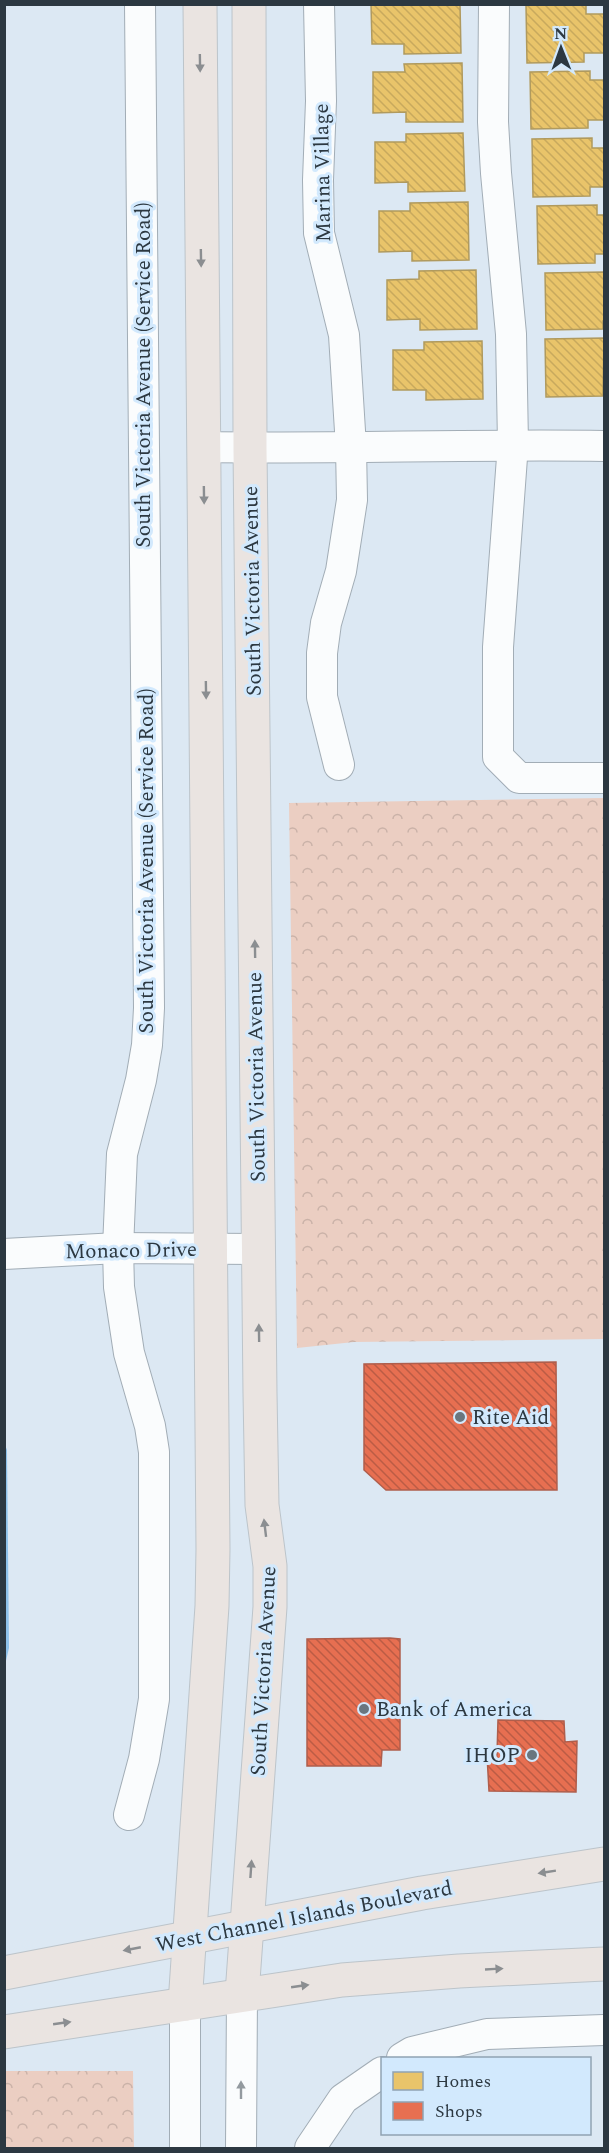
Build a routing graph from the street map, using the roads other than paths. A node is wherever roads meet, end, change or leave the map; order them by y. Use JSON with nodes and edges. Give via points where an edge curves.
{"nodes":[{"id":1,"x":140,"y":4,"type":"edge"},
{"id":2,"x":200,"y":4,"type":"edge"},
{"id":3,"x":249,"y":4,"type":"edge"},
{"id":4,"x":319,"y":4,"type":"edge"},
{"id":5,"x":494,"y":4,"type":"edge"},
{"id":6,"x":513,"y":444,"type":"junction"},
{"id":7,"x":604,"y":446,"type":"edge"},
{"id":8,"x":203,"y":447,"type":"junction"},
{"id":9,"x":351,"y":447,"type":"junction"},
{"id":10,"x":250,"y":448,"type":"junction"},
{"id":11,"x":339,"y":765,"type":"dead end"},
{"id":12,"x":604,"y":778,"type":"edge"},
{"id":13,"x":118,"y":1248,"type":"junction"},
{"id":14,"x":211,"y":1248,"type":"junction"},
{"id":15,"x":258,"y":1249,"type":"junction"},
{"id":16,"x":4,"y":1254,"type":"edge"},
{"id":17,"x":129,"y":1815,"type":"dead end"},
{"id":18,"x":604,"y":1863,"type":"edge"},
{"id":19,"x":248,"y":1927,"type":"junction"},
{"id":20,"x":189,"y":1938,"type":"junction"},
{"id":21,"x":604,"y":1964,"type":"edge"},
{"id":22,"x":4,"y":1973,"type":"edge"},
{"id":23,"x":242,"y":1994,"type":"junction"},
{"id":24,"x":185,"y":2004,"type":"junction"},
{"id":25,"x":604,"y":2030,"type":"edge"},
{"id":26,"x":4,"y":2032,"type":"edge"},
{"id":27,"x":404,"y":2057,"type":"edge"},
{"id":28,"x":381,"y":2073,"type":"edge"},
{"id":29,"x":311,"y":2146,"type":"edge"},
{"id":30,"x":185,"y":2148,"type":"edge"},
{"id":31,"x":241,"y":2148,"type":"edge"}],
"edges":[{"from":1,"to":13,"type":"street","name":"South Victoria Avenue (Service Road)","via":[[149,1008],[141,1080],[122,1154]]},
{"from":2,"to":8,"type":"main road","one_way":true},
{"from":3,"to":10,"type":"main road","name":"South Victoria Avenue"},
{"from":4,"to":9,"type":"street","name":"Marina Village","via":[[319,233],[344,335]]},
{"from":5,"to":6,"type":"street","via":[[496,173],[511,334]]},
{"from":6,"to":7,"type":"street"},
{"from":6,"to":9,"type":"street"},
{"from":6,"to":12,"type":"street","via":[[498,647],[498,757],[519,778]]},
{"from":8,"to":10,"type":"street"},
{"from":8,"to":14,"type":"main road","one_way":true},
{"from":9,"to":10,"type":"street"},
{"from":9,"to":11,"type":"street","name":"Marina Village","via":[[350,510],[322,653],[322,697]]},
{"from":15,"to":10,"type":"main road","name":"South Victoria Avenue","one_way":true},
{"from":13,"to":14,"type":"street","name":"Monaco Drive"},
{"from":13,"to":16,"type":"street","name":"Monaco Drive"},
{"from":13,"to":17,"type":"street","name":"South Victoria Avenue (Service Road)","via":[[119,1287],[129,1353],[150,1426],[154,1470],[154,1699]]},
{"from":14,"to":15,"type":"street","name":"Monaco Drive"},
{"from":14,"to":20,"type":"main road","via":[[212,1606]]},
{"from":19,"to":15,"type":"main road","name":"South Victoria Avenue","one_way":true,"via":[[270,1607],[270,1566],[262,1505]]},
{"from":18,"to":19,"type":"main road","name":"West Channel Islands Boulevard","one_way":true},
{"from":19,"to":20,"type":"main road","name":"West Channel Islands Boulevard"},
{"from":19,"to":23,"type":"main road","name":"South Victoria Avenue"},
{"from":20,"to":22,"type":"main road","name":"West Channel Islands Boulevard","one_way":true},
{"from":20,"to":24,"type":"main road"},
{"from":23,"to":21,"type":"main road","one_way":true,"via":[[353,1979]]},
{"from":23,"to":24,"type":"main road"},
{"from":31,"to":23,"type":"street","name":"South Victoria Avenue","one_way":true},
{"from":26,"to":24,"type":"main road","one_way":true},
{"from":24,"to":30,"type":"street"},
{"from":25,"to":27,"type":"street","via":[[487,2034]]},
{"from":28,"to":29,"type":"street","via":[[344,2099]]}]}
